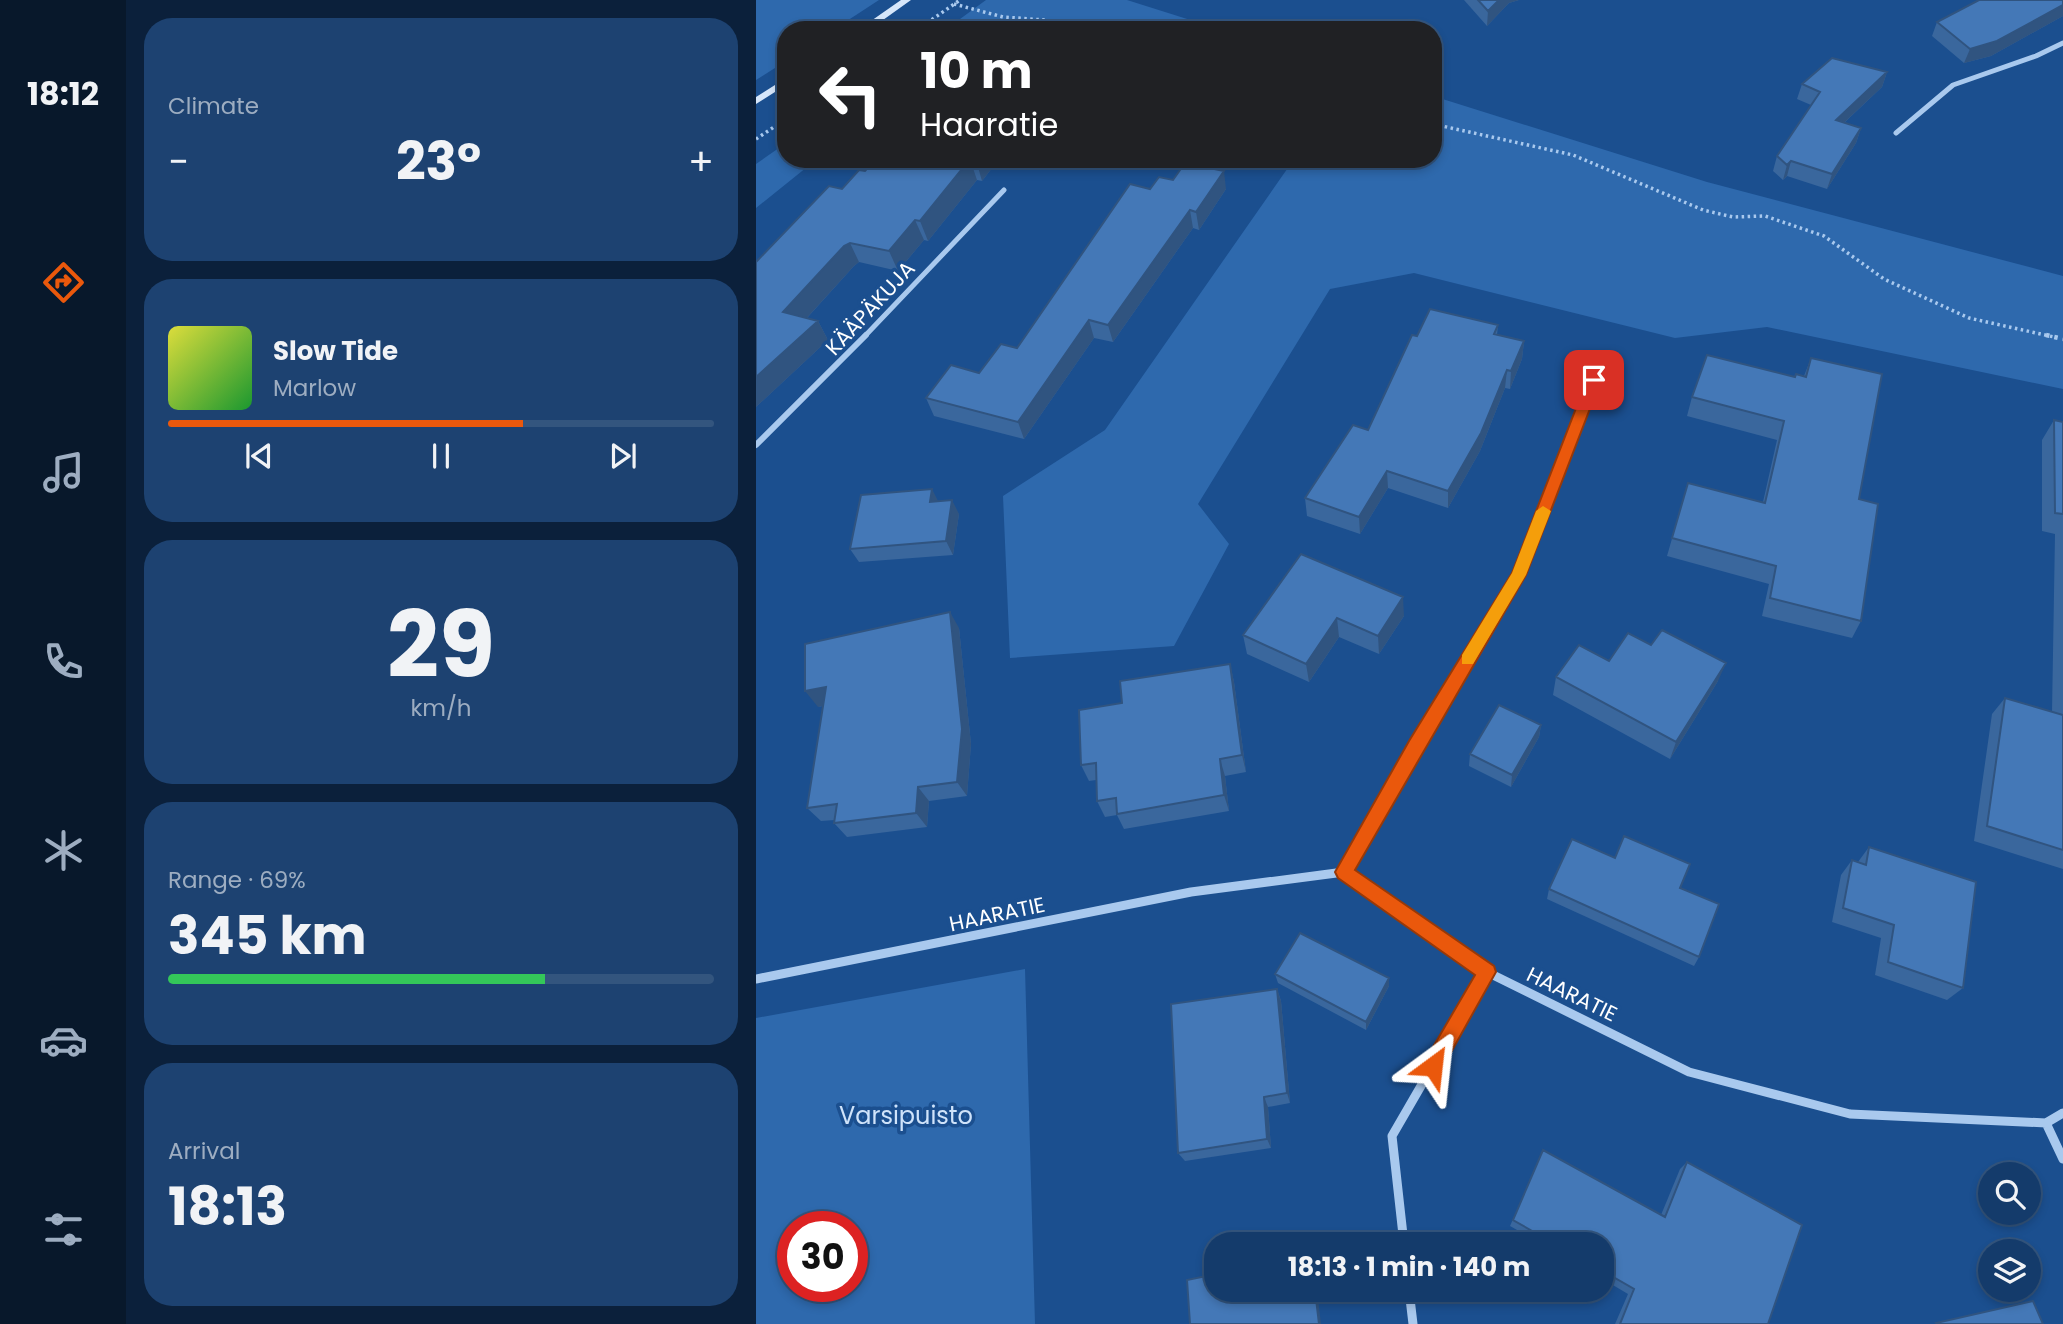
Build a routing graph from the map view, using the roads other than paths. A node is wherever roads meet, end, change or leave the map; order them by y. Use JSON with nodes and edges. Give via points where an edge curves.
{"nodes":[{"id":1,"x":907,"y":0,"type":"edge"},
{"id":2,"x":876,"y":21,"type":"edge"},
{"id":3,"x":2063,"y":43,"type":"edge"},
{"id":4,"x":777,"y":87,"type":"edge"},
{"id":5,"x":756,"y":101,"type":"edge"},
{"id":6,"x":1896,"y":133,"type":"dead end"},
{"id":7,"x":1004,"y":190,"type":"dead end"},
{"id":8,"x":1594,"y":380,"type":"dead end"},
{"id":9,"x":756,"y":445,"type":"edge"},
{"id":10,"x":1344,"y":872,"type":"junction"},
{"id":11,"x":1487,"y":972,"type":"junction"},
{"id":12,"x":756,"y":979,"type":"edge"},
{"id":13,"x":2063,"y":1113,"type":"edge"},
{"id":14,"x":2046,"y":1123,"type":"junction"},
{"id":15,"x":2063,"y":1159,"type":"edge"},
{"id":16,"x":1403,"y":1232,"type":"edge"},
{"id":17,"x":1410,"y":1302,"type":"edge"},
{"id":18,"x":1413,"y":1324,"type":"edge"}],
"edges":[{"from":1,"to":2,"type":"street"},
{"from":3,"to":6,"type":"street","via":[[1953,85]]},
{"from":4,"to":5,"type":"street"},
{"from":7,"to":9,"type":"street","name":"KÄÄPÄKUJA"},
{"from":8,"to":10,"type":"street","via":[[1518,575]]},
{"from":10,"to":11,"type":"street","name":"HAARATIE"},
{"from":10,"to":12,"type":"street","name":"HAARATIE","via":[[1191,892]]},
{"from":11,"to":14,"type":"street","name":"HAARATIE","via":[[1689,1072],[1850,1114]]},
{"from":11,"to":16,"type":"street","via":[[1392,1136]]},
{"from":13,"to":14,"type":"street"},
{"from":14,"to":15,"type":"street"},
{"from":17,"to":18,"type":"street"}]}
